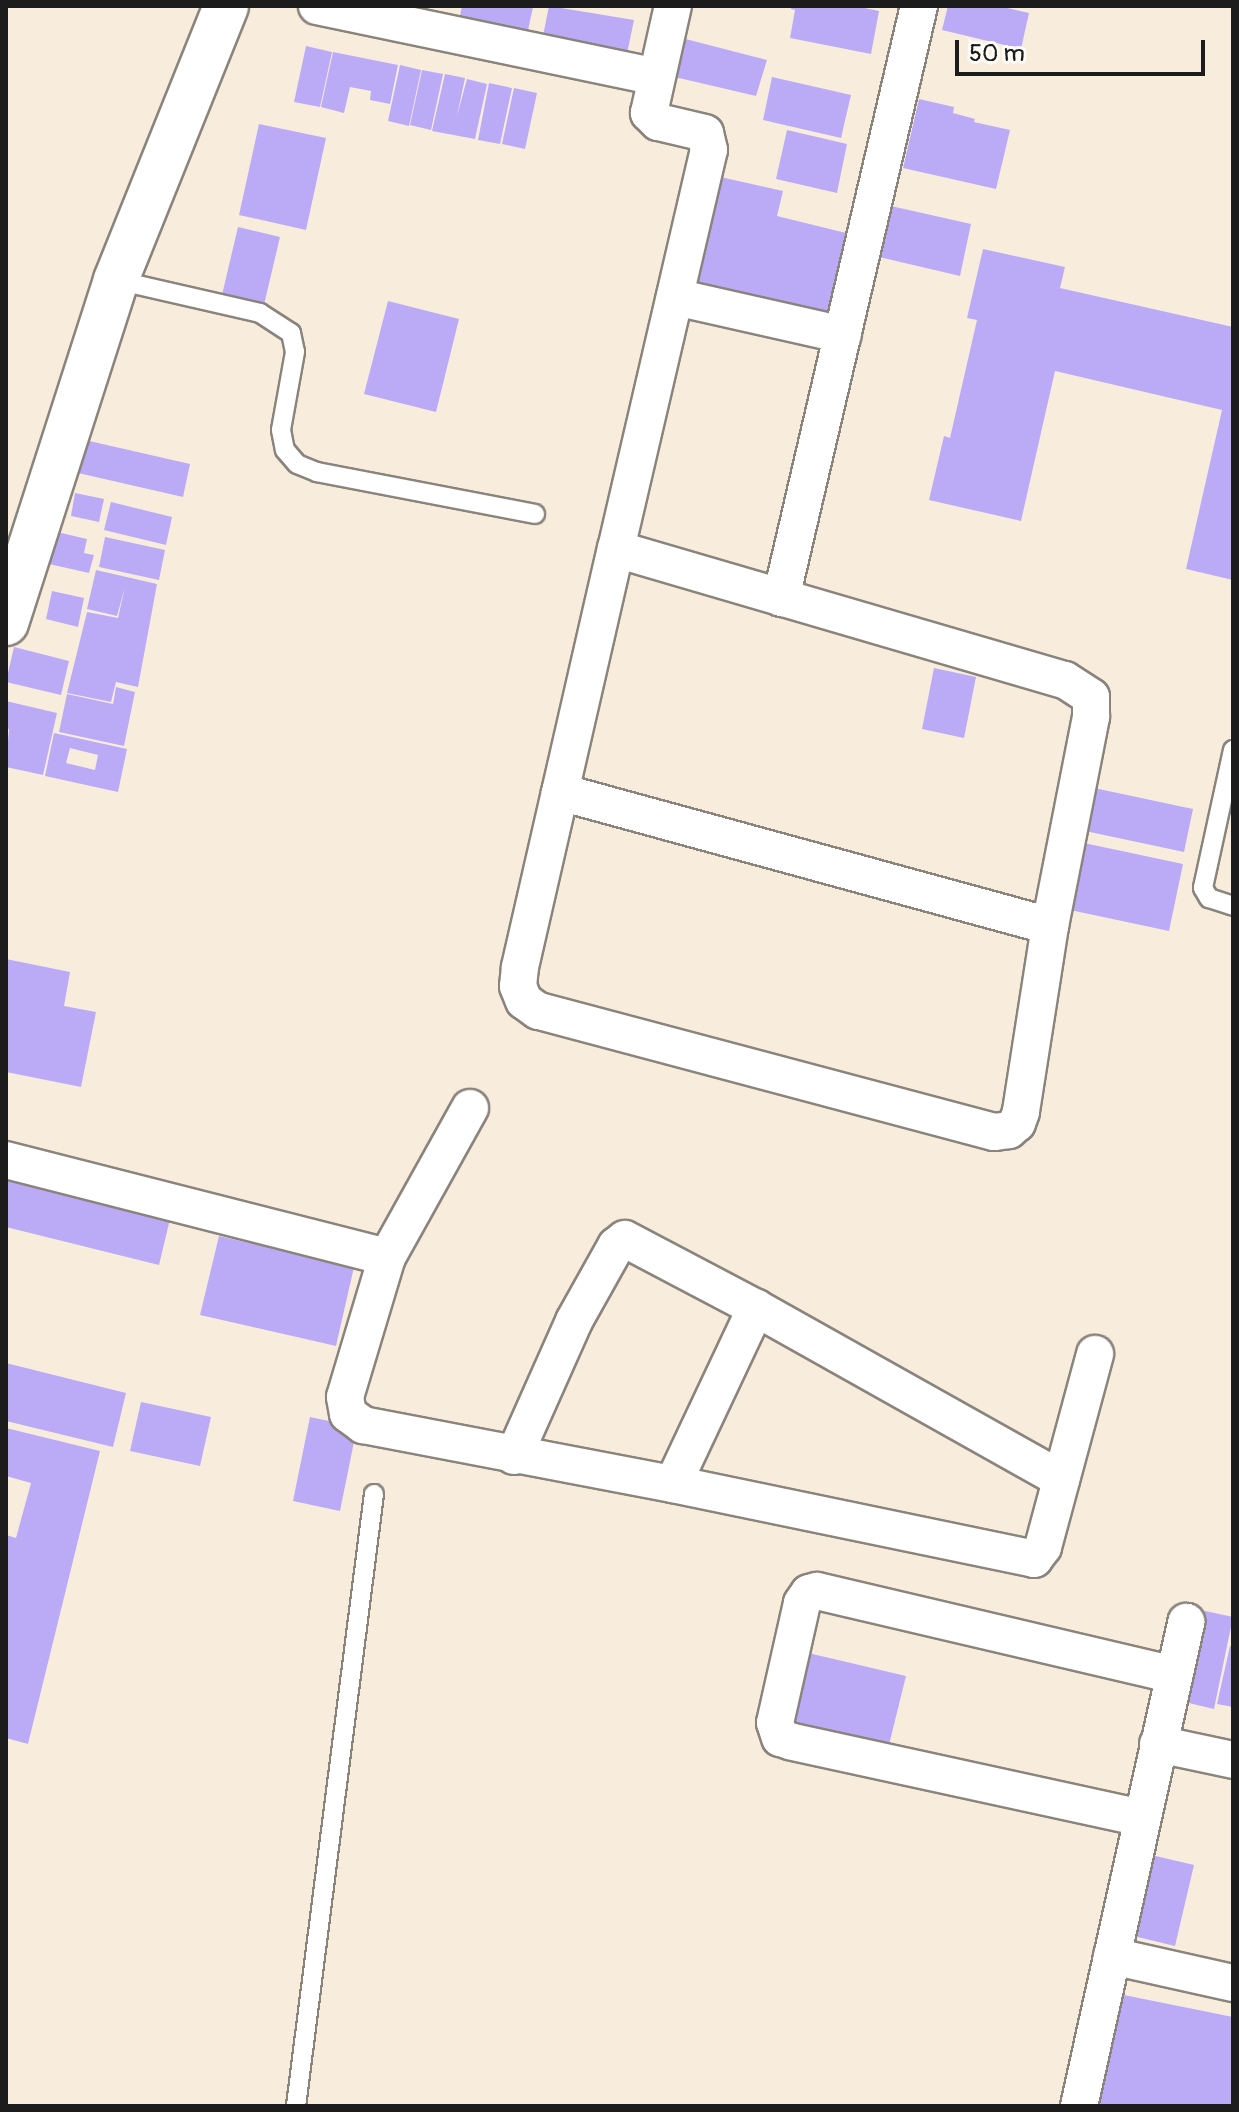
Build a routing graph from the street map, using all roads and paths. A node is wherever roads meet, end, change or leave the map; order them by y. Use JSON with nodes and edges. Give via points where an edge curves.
{"nodes":[{"id":1,"x":226,"y":6,"type":"edge"},
{"id":2,"x":317,"y":6,"type":"edge"},
{"id":3,"x":673,"y":6,"type":"edge"},
{"id":4,"x":919,"y":6,"type":"edge"},
{"id":5,"x":425,"y":17,"type":"edge"},
{"id":6,"x":656,"y":77,"type":"junction"},
{"id":7,"x":116,"y":280,"type":"junction"},
{"id":8,"x":675,"y":297,"type":"junction"},
{"id":9,"x":843,"y":335,"type":"junction"},
{"id":10,"x":535,"y":514,"type":"dead end"},
{"id":11,"x":616,"y":549,"type":"junction"},
{"id":12,"x":781,"y":598,"type":"junction"},
{"id":13,"x":6,"y":623,"type":"edge"},
{"id":14,"x":1233,"y":750,"type":"edge"},
{"id":15,"x":560,"y":792,"type":"junction"},
{"id":16,"x":1233,"y":906,"type":"edge"},
{"id":17,"x":1050,"y":926,"type":"junction"},
{"id":18,"x":470,"y":1108,"type":"dead end"},
{"id":19,"x":6,"y":1160,"type":"edge"},
{"id":20,"x":387,"y":1257,"type":"junction"},
{"id":21,"x":756,"y":1308,"type":"junction"},
{"id":22,"x":1095,"y":1354,"type":"dead end"},
{"id":23,"x":514,"y":1456,"type":"junction"},
{"id":24,"x":1061,"y":1479,"type":"junction"},
{"id":25,"x":673,"y":1484,"type":"junction"},
{"id":26,"x":374,"y":1494,"type":"dead end"},
{"id":27,"x":1186,"y":1622,"type":"dead end"},
{"id":28,"x":1174,"y":1675,"type":"junction"},
{"id":29,"x":1158,"y":1744,"type":"junction"},
{"id":30,"x":1233,"y":1760,"type":"edge"},
{"id":31,"x":1142,"y":1818,"type":"junction"},
{"id":32,"x":1112,"y":1956,"type":"junction"},
{"id":33,"x":1233,"y":1983,"type":"edge"},
{"id":34,"x":296,"y":2106,"type":"edge"},
{"id":35,"x":1079,"y":2106,"type":"edge"}],
"edges":[{"from":1,"to":7,"type":"street"},
{"from":2,"to":5,"type":"street"},
{"from":3,"to":6,"type":"street"},
{"from":4,"to":9,"type":"street"},
{"from":5,"to":6,"type":"street"},
{"from":6,"to":8,"type":"street","via":[[649,106],[652,119],[705,133],[709,140]]},
{"from":7,"to":10,"type":"lane","via":[[260,313],[291,333],[295,352],[281,430],[285,450],[297,464]]},
{"from":7,"to":13,"type":"street"},
{"from":8,"to":9,"type":"street"},
{"from":8,"to":11,"type":"street"},
{"from":9,"to":12,"type":"street"},
{"from":11,"to":12,"type":"street"},
{"from":11,"to":15,"type":"street"},
{"from":12,"to":17,"type":"street","via":[[1065,680],[1091,697]]},
{"from":14,"to":16,"type":"lane","via":[[1203,888],[1209,898]]},
{"from":15,"to":17,"type":"street"},
{"from":15,"to":17,"type":"street","via":[[520,967],[521,994],[538,1011],[994,1132],[1009,1130],[1021,1112]]},
{"from":18,"to":20,"type":"street"},
{"from":19,"to":20,"type":"street"},
{"from":20,"to":23,"type":"street","via":[[345,1397],[348,1414],[363,1425]]},
{"from":21,"to":23,"type":"street","via":[[625,1239],[574,1321]]},
{"from":21,"to":24,"type":"street"},
{"from":21,"to":25,"type":"street"},
{"from":22,"to":24,"type":"street"},
{"from":23,"to":25,"type":"street"},
{"from":24,"to":25,"type":"street","via":[[1043,1547],[1034,1559]]},
{"from":26,"to":34,"type":"lane"},
{"from":27,"to":28,"type":"street"},
{"from":28,"to":29,"type":"street"},
{"from":28,"to":31,"type":"street","via":[[817,1591],[802,1603],[775,1723],[780,1738],[790,1741]]},
{"from":29,"to":30,"type":"street"},
{"from":29,"to":31,"type":"street"},
{"from":31,"to":32,"type":"street"},
{"from":32,"to":33,"type":"street"},
{"from":32,"to":35,"type":"street"}]}
